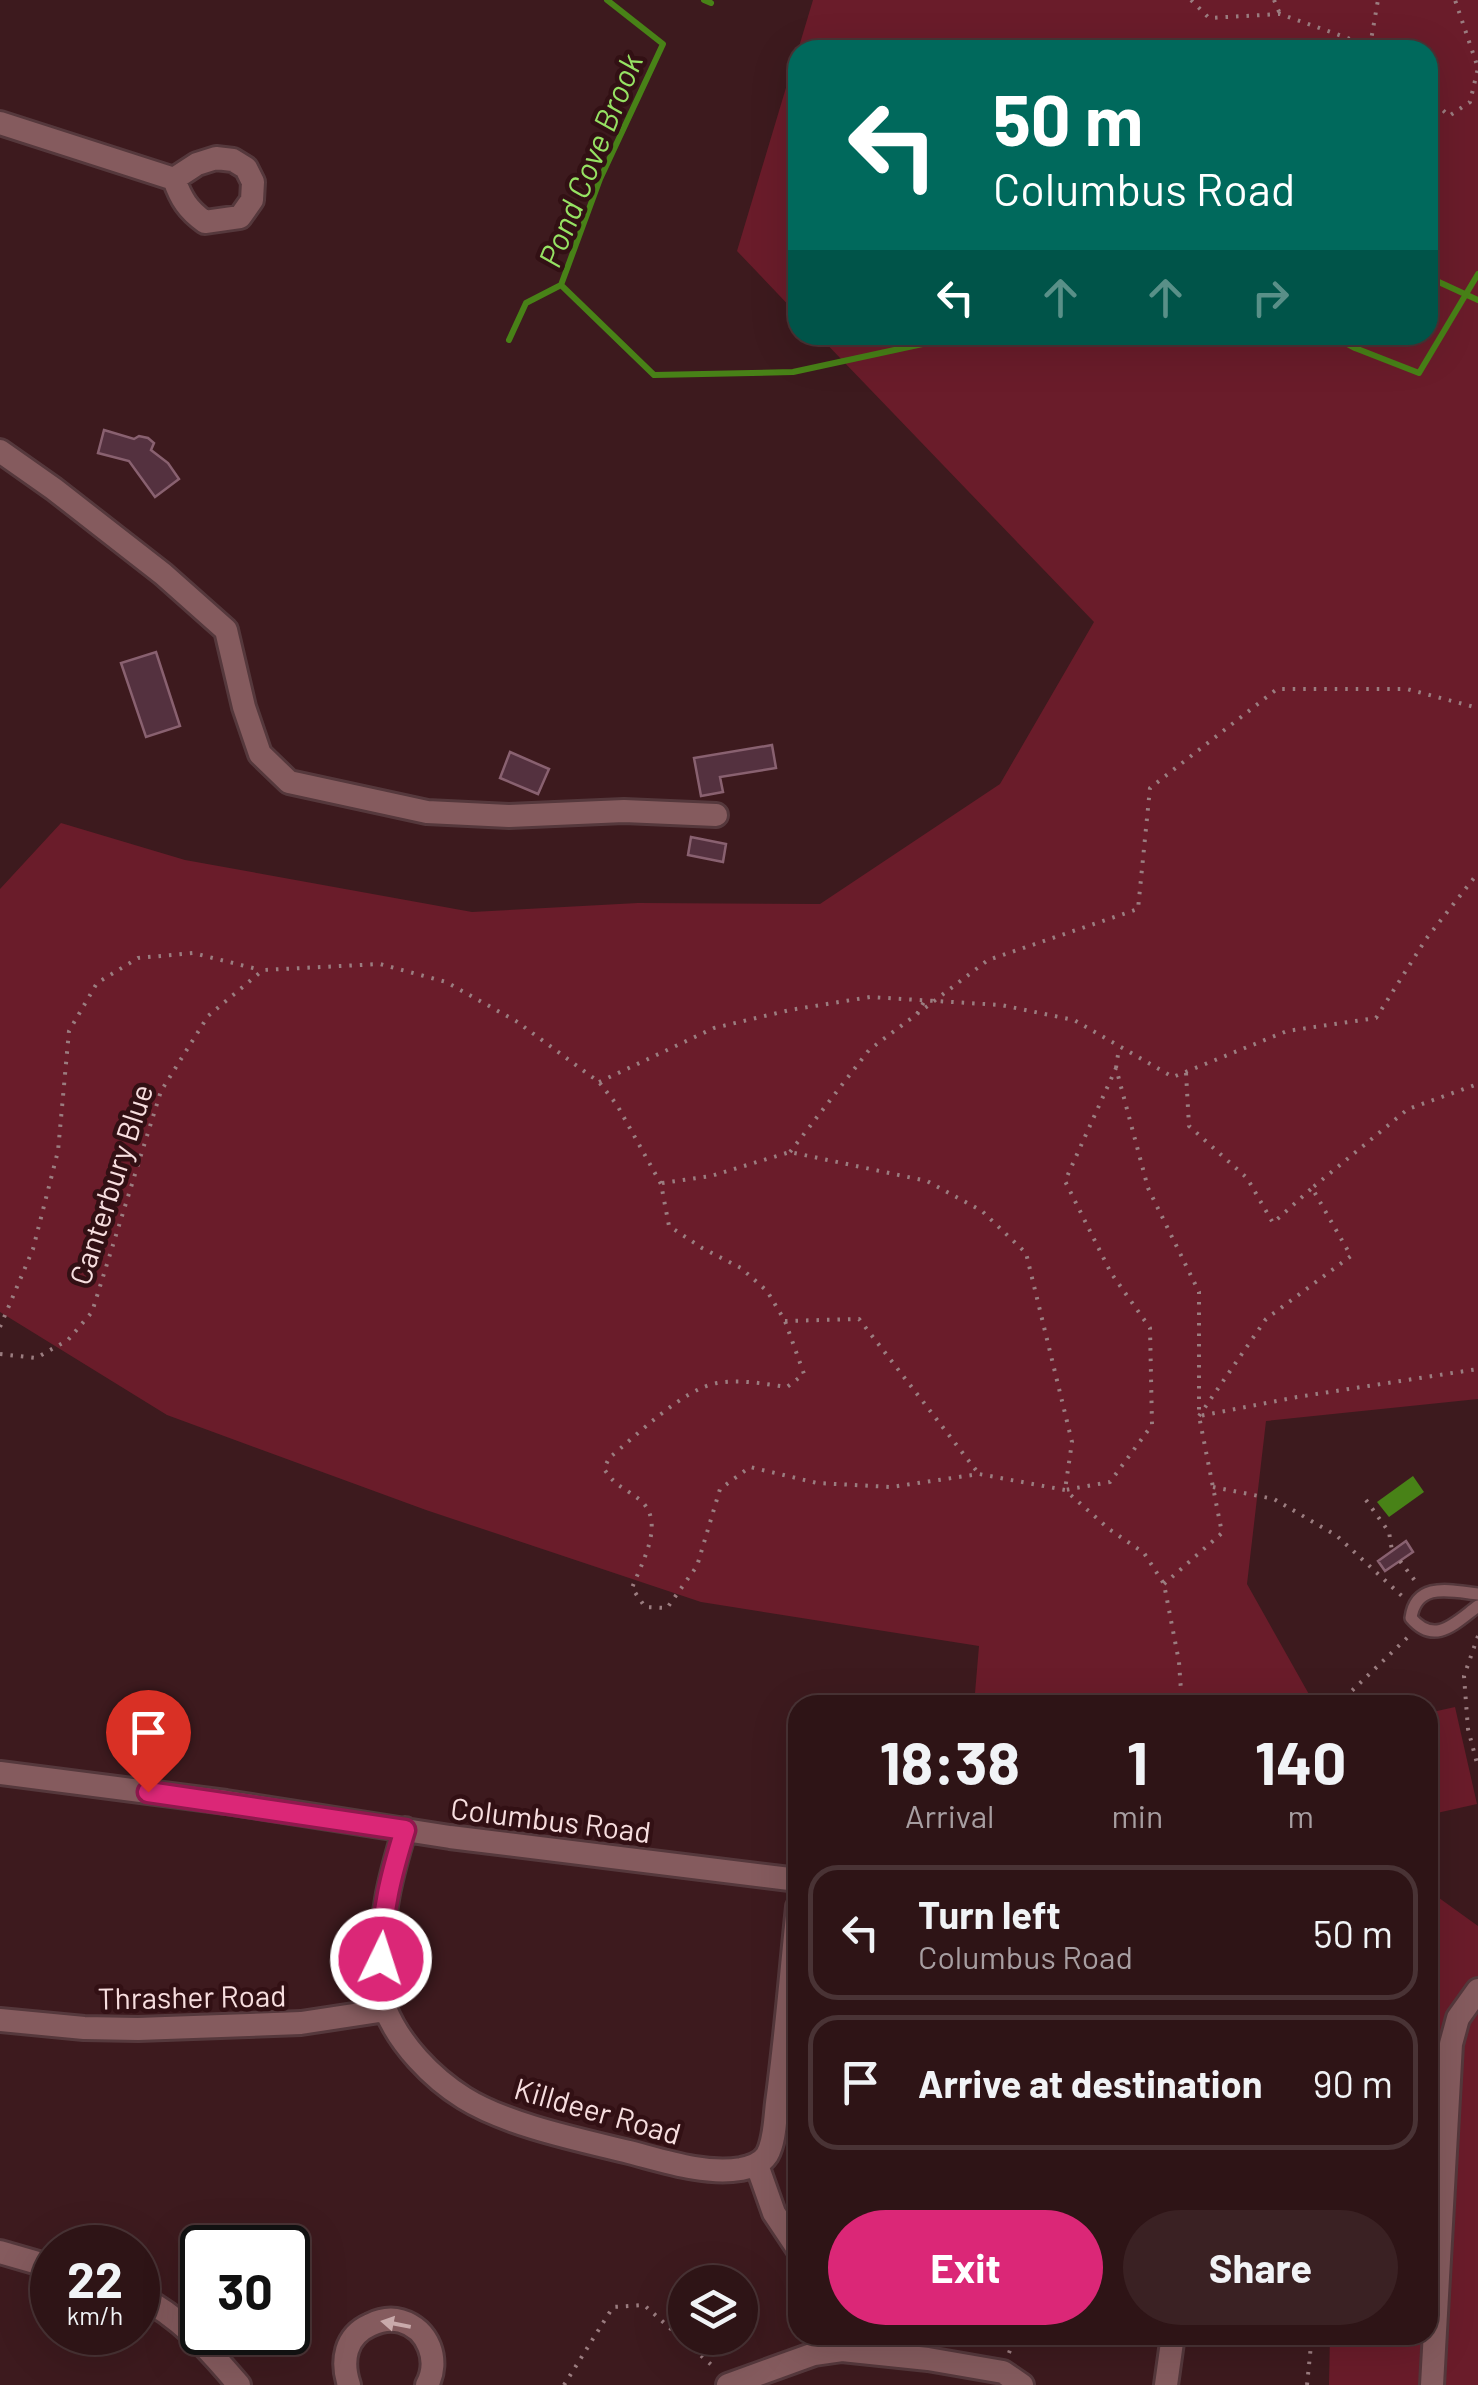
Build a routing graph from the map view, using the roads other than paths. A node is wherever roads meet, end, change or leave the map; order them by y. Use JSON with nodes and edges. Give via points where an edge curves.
{"nodes":[{"id":1,"x":0,"y":123,"type":"edge"},
{"id":2,"x":174,"y":179,"type":"dead end"},
{"id":3,"x":0,"y":452,"type":"edge"},
{"id":4,"x":716,"y":814,"type":"dead end"},
{"id":5,"x":1478,"y":1594,"type":"edge"},
{"id":6,"x":1478,"y":1606,"type":"edge"},
{"id":7,"x":0,"y":1774,"type":"edge"},
{"id":8,"x":405,"y":1830,"type":"junction"},
{"id":9,"x":788,"y":1879,"type":"edge"},
{"id":10,"x":1478,"y":1990,"type":"edge"},
{"id":11,"x":788,"y":1995,"type":"edge"},
{"id":12,"x":386,"y":2010,"type":"junction"},
{"id":13,"x":0,"y":2020,"type":"edge"},
{"id":14,"x":757,"y":2165,"type":"junction"},
{"id":15,"x":788,"y":2234,"type":"edge"},
{"id":16,"x":0,"y":2252,"type":"edge"},
{"id":17,"x":30,"y":2261,"type":"edge"},
{"id":18,"x":1438,"y":2271,"type":"edge"},
{"id":19,"x":160,"y":2308,"type":"edge"},
{"id":20,"x":835,"y":2345,"type":"edge"},
{"id":21,"x":857,"y":2345,"type":"edge"},
{"id":22,"x":1171,"y":2345,"type":"edge"},
{"id":23,"x":1434,"y":2345,"type":"edge"},
{"id":24,"x":729,"y":2384,"type":"edge"},
{"id":25,"x":239,"y":2385,"type":"edge"},
{"id":26,"x":349,"y":2385,"type":"edge"},
{"id":27,"x":428,"y":2385,"type":"edge"},
{"id":28,"x":1022,"y":2385,"type":"edge"},
{"id":29,"x":1166,"y":2385,"type":"edge"},
{"id":30,"x":1432,"y":2385,"type":"edge"}],
"edges":[{"from":1,"to":2,"type":"street"},
{"from":3,"to":4,"type":"street","via":[[163,574],[226,630],[260,754],[289,782],[427,812]]},
{"from":5,"to":6,"type":"lane","via":[[1425,1594],[1411,1618],[1419,1628],[1438,1632]]},
{"from":7,"to":8,"type":"street","name":"Columbus Road"},
{"from":8,"to":9,"type":"street","name":"Columbus Road"},
{"from":8,"to":12,"type":"street","name":"Killdeer Road","via":[[382,1927]]},
{"from":10,"to":18,"type":"street","via":[[1450,2044]]},
{"from":11,"to":14,"type":"street","via":[[772,2137]]},
{"from":12,"to":13,"type":"street","name":"Thrasher Road","via":[[301,2023],[138,2029]]},
{"from":12,"to":14,"type":"street","name":"Killdeer Road","via":[[414,2057],[439,2081],[499,2114],[698,2168]]},
{"from":14,"to":15,"type":"street"},
{"from":16,"to":17,"type":"street"},
{"from":19,"to":25,"type":"street"},
{"from":20,"to":24,"type":"street"},
{"from":21,"to":28,"type":"street","via":[[1003,2372]]},
{"from":22,"to":29,"type":"street"},
{"from":23,"to":30,"type":"street"},
{"from":27,"to":26,"type":"street","one_way":true,"via":[[434,2357],[428,2342],[401,2321],[382,2320],[350,2340],[344,2370]]}]}
